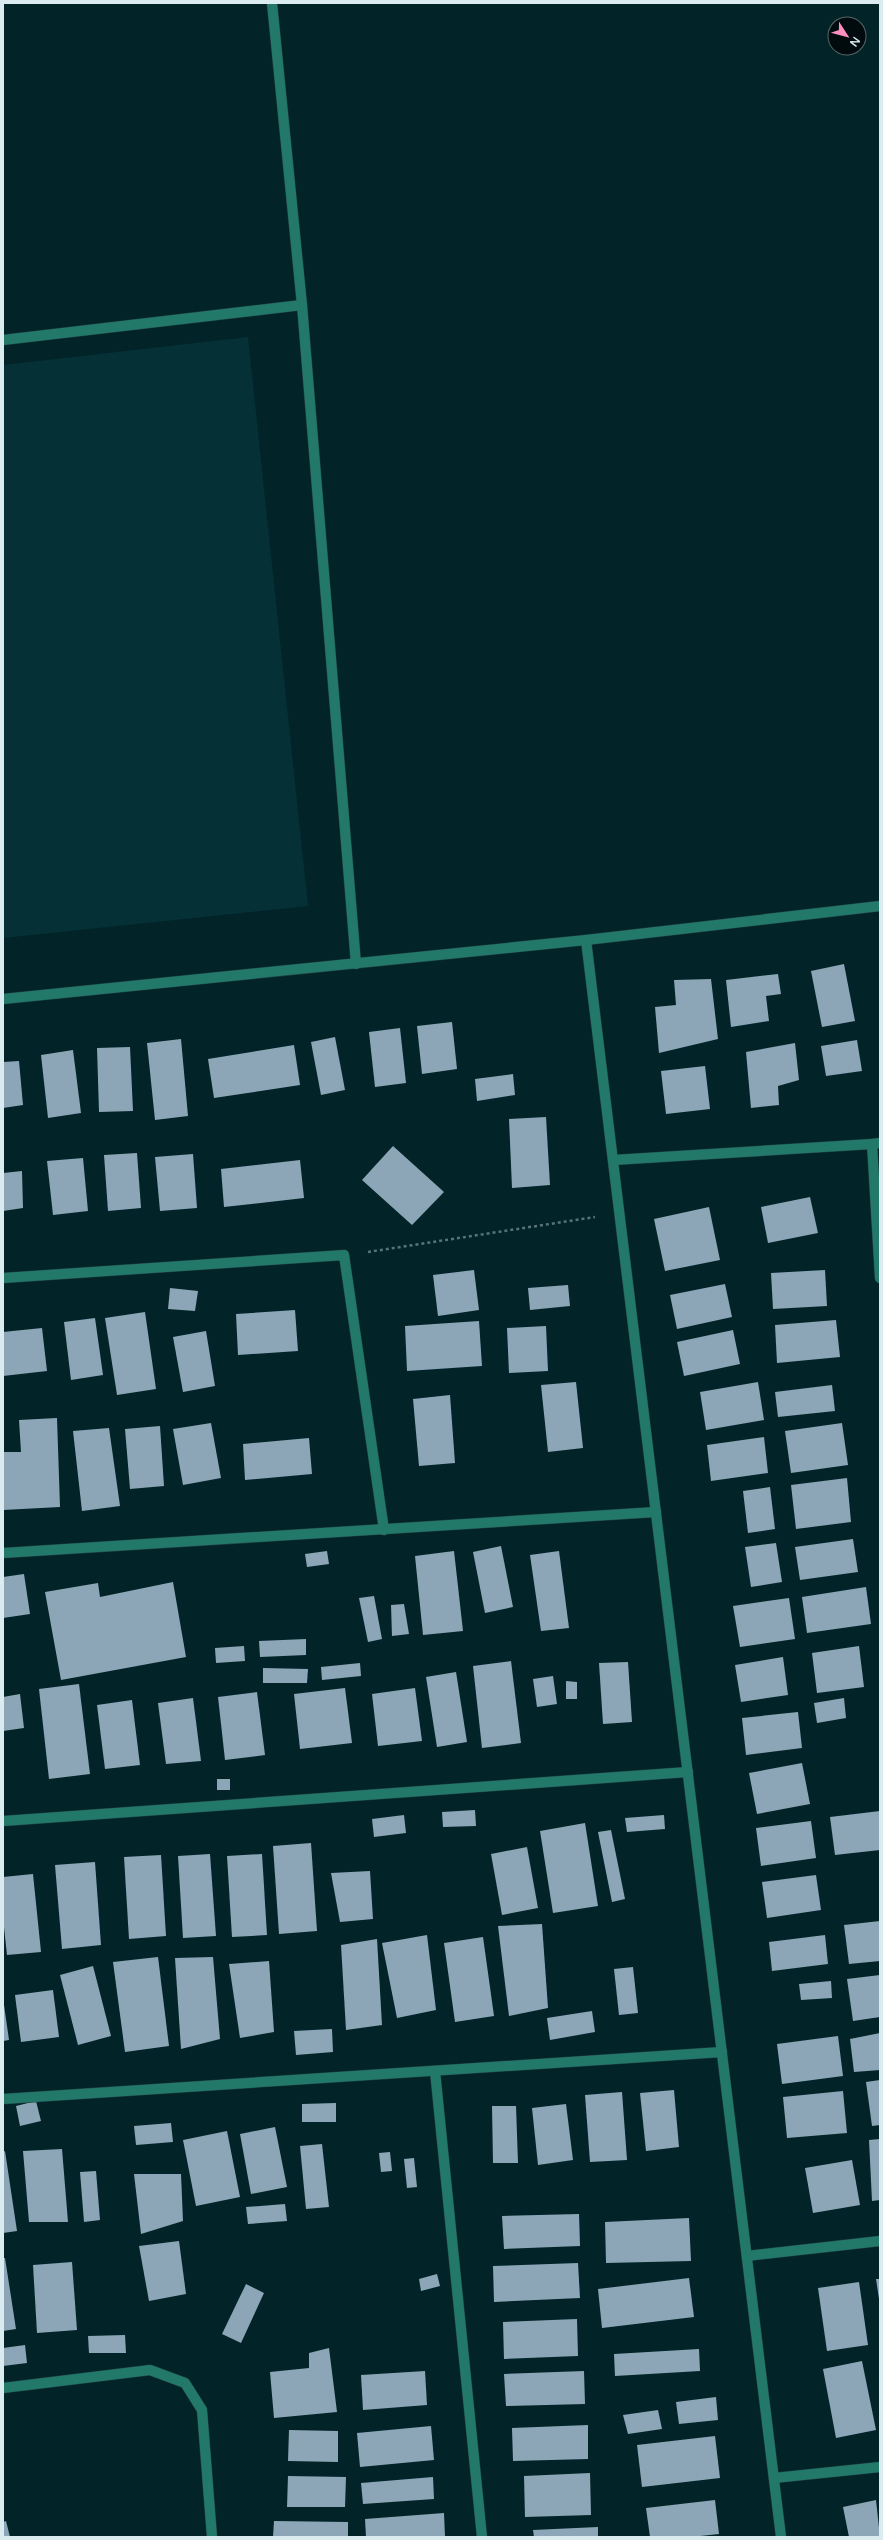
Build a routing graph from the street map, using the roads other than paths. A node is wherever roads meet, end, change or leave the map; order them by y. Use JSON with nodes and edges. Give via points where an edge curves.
{"nodes":[{"id":1,"x":272,"y":3,"type":"edge"},
{"id":2,"x":302,"y":305,"type":"junction"},
{"id":3,"x":3,"y":340,"type":"edge"},
{"id":4,"x":880,"y":906,"type":"edge"},
{"id":5,"x":586,"y":940,"type":"junction"},
{"id":6,"x":356,"y":964,"type":"junction"},
{"id":7,"x":3,"y":999,"type":"edge"},
{"id":8,"x":876,"y":1143,"type":"edge"},
{"id":9,"x":613,"y":1160,"type":"junction"},
{"id":10,"x":3,"y":1278,"type":"edge"},
{"id":11,"x":880,"y":1278,"type":"edge"},
{"id":12,"x":656,"y":1512,"type":"junction"},
{"id":13,"x":384,"y":1530,"type":"junction"},
{"id":14,"x":3,"y":1554,"type":"edge"},
{"id":15,"x":688,"y":1772,"type":"junction"},
{"id":16,"x":3,"y":1821,"type":"edge"},
{"id":17,"x":722,"y":2052,"type":"junction"},
{"id":18,"x":435,"y":2071,"type":"junction"},
{"id":19,"x":3,"y":2099,"type":"edge"},
{"id":20,"x":880,"y":2241,"type":"edge"},
{"id":21,"x":746,"y":2256,"type":"junction"},
{"id":22,"x":3,"y":2388,"type":"edge"},
{"id":23,"x":880,"y":2467,"type":"edge"},
{"id":24,"x":774,"y":2478,"type":"junction"},
{"id":25,"x":212,"y":2537,"type":"edge"},
{"id":26,"x":482,"y":2537,"type":"edge"},
{"id":27,"x":781,"y":2537,"type":"edge"}],
"edges":[{"from":1,"to":2,"type":"street"},
{"from":2,"to":3,"type":"street"},
{"from":2,"to":6,"type":"street"},
{"from":4,"to":5,"type":"street"},
{"from":5,"to":6,"type":"street"},
{"from":5,"to":9,"type":"street"},
{"from":6,"to":7,"type":"street"},
{"from":8,"to":9,"type":"street"},
{"from":8,"to":11,"type":"street"},
{"from":9,"to":12,"type":"street"},
{"from":10,"to":13,"type":"street","via":[[344,1255]]},
{"from":12,"to":13,"type":"street"},
{"from":12,"to":15,"type":"street"},
{"from":13,"to":14,"type":"street"},
{"from":15,"to":16,"type":"street"},
{"from":15,"to":17,"type":"street"},
{"from":17,"to":18,"type":"street"},
{"from":17,"to":21,"type":"street"},
{"from":18,"to":19,"type":"street"},
{"from":18,"to":26,"type":"street"},
{"from":20,"to":21,"type":"street"},
{"from":21,"to":24,"type":"street"},
{"from":22,"to":25,"type":"street","via":[[150,2370],[185,2383],[202,2410]]},
{"from":23,"to":24,"type":"street"},
{"from":24,"to":27,"type":"street"}]}
